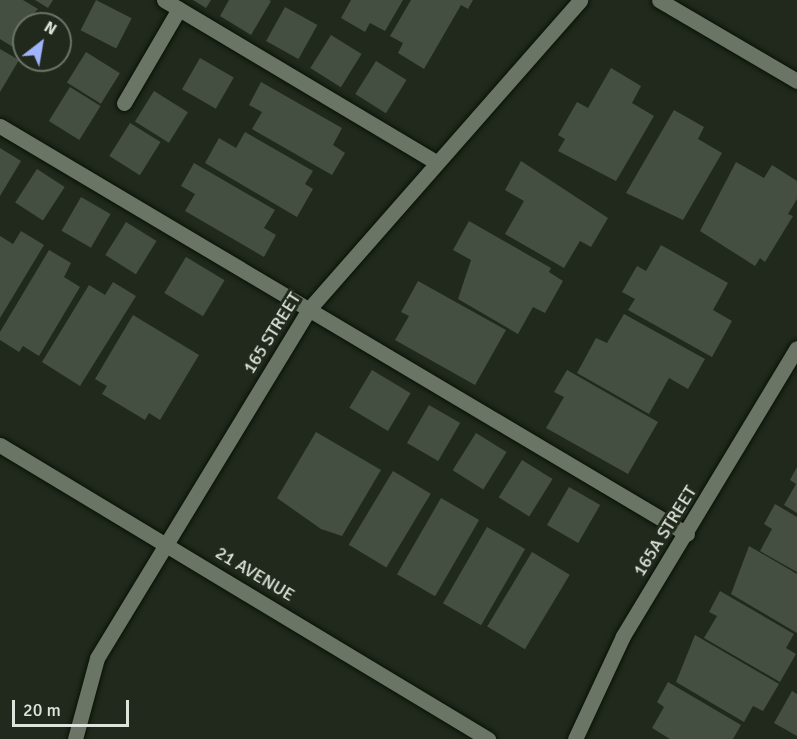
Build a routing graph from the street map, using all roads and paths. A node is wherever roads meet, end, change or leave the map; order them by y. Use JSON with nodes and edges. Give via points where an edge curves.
{"nodes":[{"id":1,"x":164,"y":0,"type":"edge"},
{"id":2,"x":580,"y":0,"type":"edge"},
{"id":3,"x":659,"y":0,"type":"edge"},
{"id":4,"x":179,"y":9,"type":"junction"},
{"id":5,"x":797,"y":81,"type":"edge"},
{"id":6,"x":124,"y":103,"type":"dead end"},
{"id":7,"x":0,"y":126,"type":"edge"},
{"id":8,"x":434,"y":161,"type":"junction"},
{"id":9,"x":309,"y":309,"type":"junction"},
{"id":10,"x":797,"y":348,"type":"edge"},
{"id":11,"x":0,"y":445,"type":"edge"},
{"id":12,"x":687,"y":534,"type":"junction"},
{"id":13,"x":167,"y":544,"type":"junction"},
{"id":14,"x":75,"y":739,"type":"edge"},
{"id":15,"x":488,"y":739,"type":"edge"},
{"id":16,"x":575,"y":739,"type":"edge"}],
"edges":[{"from":1,"to":4,"type":"street"},
{"from":2,"to":8,"type":"street","name":"165 STREET"},
{"from":3,"to":5,"type":"street"},
{"from":4,"to":6,"type":"street"},
{"from":4,"to":8,"type":"street"},
{"from":7,"to":9,"type":"street"},
{"from":8,"to":9,"type":"street","name":"165 STREET"},
{"from":9,"to":12,"type":"street"},
{"from":9,"to":13,"type":"street","name":"165 STREET"},
{"from":10,"to":12,"type":"street","name":"165A STREET"},
{"from":11,"to":13,"type":"street","name":"21 AVENUE"},
{"from":12,"to":16,"type":"street","name":"165A STREET","via":[[623,636]]},
{"from":13,"to":14,"type":"street","name":"165 STREET","via":[[97,657]]},
{"from":13,"to":15,"type":"street","name":"21 AVENUE"}]}
